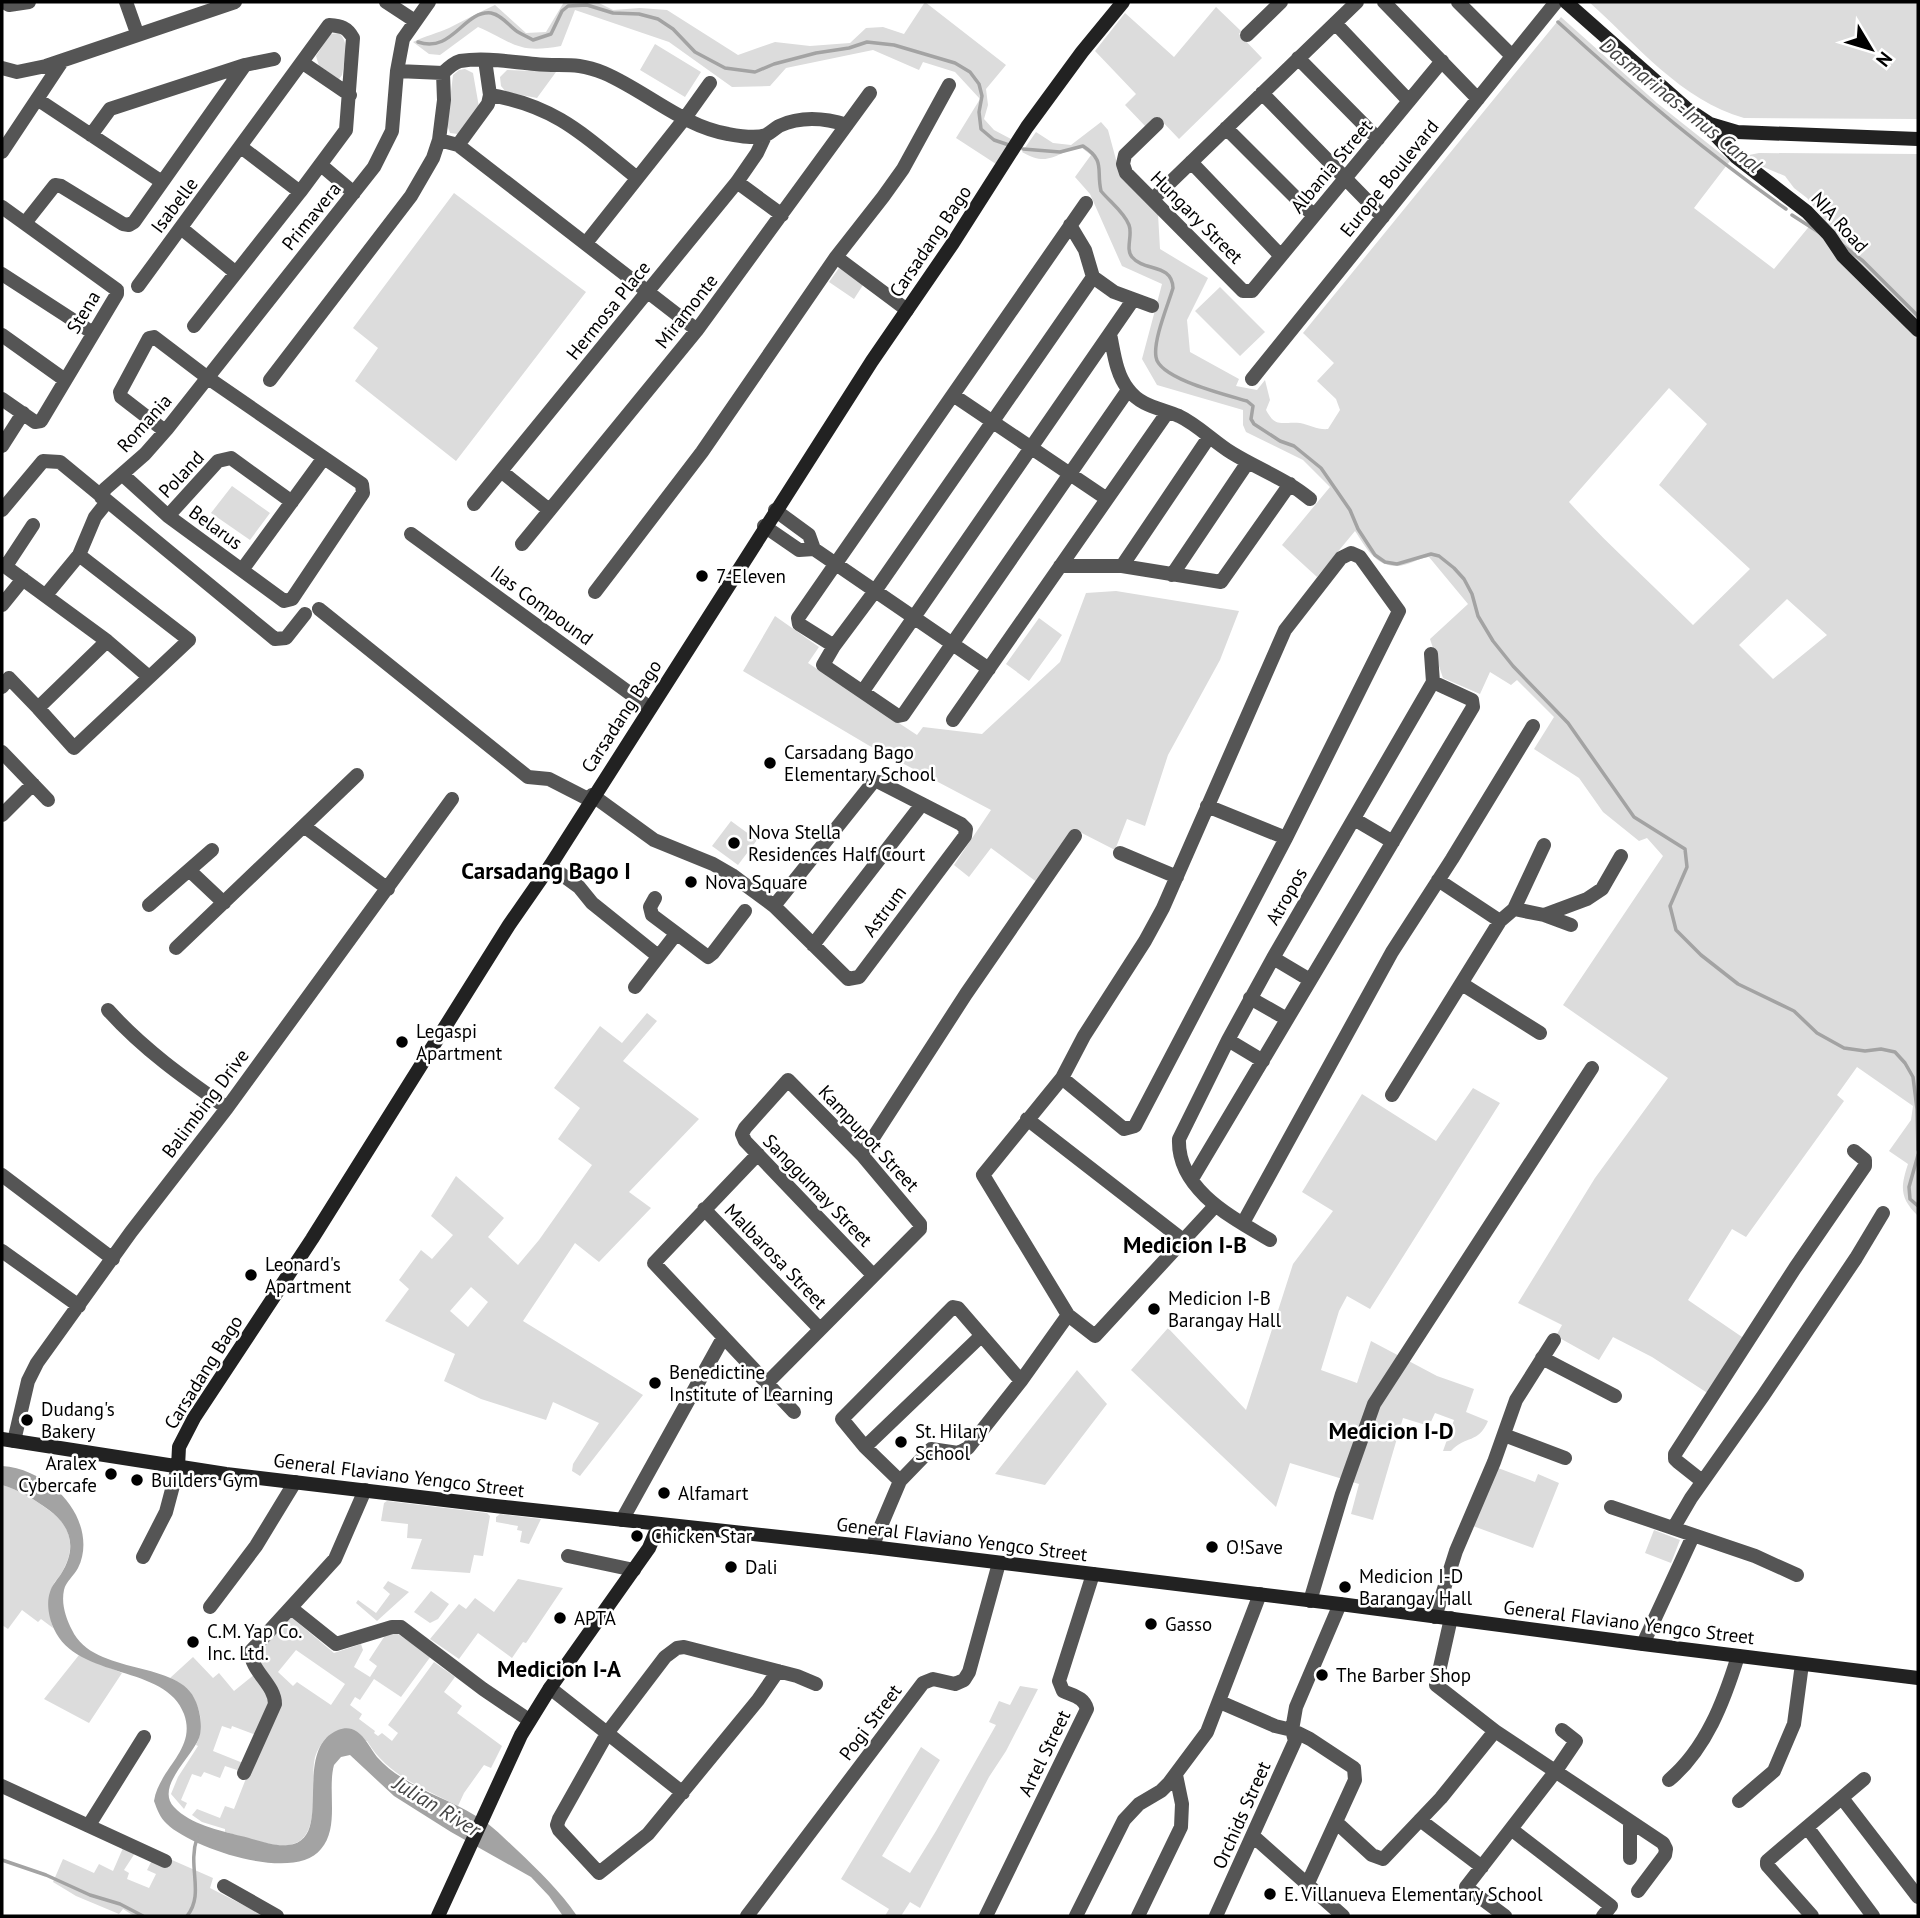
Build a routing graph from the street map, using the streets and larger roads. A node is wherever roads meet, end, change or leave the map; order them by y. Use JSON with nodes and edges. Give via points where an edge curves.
{"nodes":[{"id":1,"x":4,"y":2,"type":"edge"},
{"id":2,"x":29,"y":2,"type":"edge"},
{"id":3,"x":126,"y":2,"type":"edge"},
{"id":4,"x":235,"y":2,"type":"edge"},
{"id":5,"x":386,"y":2,"type":"edge"},
{"id":6,"x":429,"y":2,"type":"edge"},
{"id":7,"x":1123,"y":2,"type":"edge"},
{"id":8,"x":1281,"y":2,"type":"edge"},
{"id":9,"x":1357,"y":2,"type":"edge"},
{"id":10,"x":1458,"y":2,"type":"edge"},
{"id":11,"x":1556,"y":2,"type":"edge"},
{"id":12,"x":1566,"y":2,"type":"edge"},
{"id":13,"x":1394,"y":5,"type":"edge"},
{"id":14,"x":415,"y":21,"type":"junction"},
{"id":15,"x":1335,"y":23,"type":"junction"},
{"id":16,"x":137,"y":33,"type":"junction"},
{"id":17,"x":1247,"y":35,"type":"dead end"},
{"id":18,"x":1512,"y":56,"type":"junction"},
{"id":19,"x":1298,"y":58,"type":"junction"},
{"id":20,"x":274,"y":59,"type":"dead end"},
{"id":21,"x":63,"y":60,"type":"junction"},
{"id":22,"x":485,"y":61,"type":"junction"},
{"id":23,"x":1442,"y":61,"type":"junction"},
{"id":24,"x":303,"y":63,"type":"junction"},
{"id":25,"x":399,"y":64,"type":"junction"},
{"id":26,"x":245,"y":65,"type":"junction"},
{"id":27,"x":2,"y":68,"type":"edge"},
{"id":28,"x":443,"y":73,"type":"junction"},
{"id":29,"x":710,"y":83,"type":"dead end"},
{"id":30,"x":948,"y":85,"type":"dead end"},
{"id":31,"x":870,"y":93,"type":"dead end"},
{"id":32,"x":1262,"y":93,"type":"junction"},
{"id":33,"x":350,"y":95,"type":"junction"},
{"id":34,"x":490,"y":95,"type":"junction"},
{"id":35,"x":37,"y":99,"type":"junction"},
{"id":36,"x":1478,"y":99,"type":"junction"},
{"id":37,"x":1409,"y":101,"type":"junction"},
{"id":38,"x":685,"y":118,"type":"junction"},
{"id":39,"x":1699,"y":118,"type":"junction"},
{"id":40,"x":1157,"y":124,"type":"dead end"},
{"id":41,"x":847,"y":125,"type":"junction"},
{"id":42,"x":1226,"y":128,"type":"junction"},
{"id":43,"x":91,"y":135,"type":"junction"},
{"id":44,"x":765,"y":136,"type":"junction"},
{"id":45,"x":1378,"y":139,"type":"junction"},
{"id":46,"x":1918,"y":139,"type":"edge"},
{"id":47,"x":439,"y":141,"type":"junction"},
{"id":48,"x":458,"y":145,"type":"junction"},
{"id":49,"x":241,"y":147,"type":"junction"},
{"id":50,"x":2,"y":152,"type":"edge"},
{"id":51,"x":1191,"y":162,"type":"junction"},
{"id":52,"x":321,"y":166,"type":"junction"},
{"id":53,"x":637,"y":177,"type":"junction"},
{"id":54,"x":1345,"y":179,"type":"junction"},
{"id":55,"x":162,"y":182,"type":"junction"},
{"id":56,"x":737,"y":182,"type":"junction"},
{"id":57,"x":300,"y":192,"type":"junction"},
{"id":58,"x":354,"y":193,"type":"junction"},
{"id":59,"x":1153,"y":199,"type":"junction"},
{"id":60,"x":1086,"y":203,"type":"dead end"},
{"id":61,"x":2,"y":207,"type":"edge"},
{"id":62,"x":782,"y":215,"type":"junction"},
{"id":63,"x":1314,"y":216,"type":"junction"},
{"id":64,"x":1383,"y":218,"type":"junction"},
{"id":65,"x":25,"y":223,"type":"junction"},
{"id":66,"x":1070,"y":226,"type":"junction"},
{"id":67,"x":181,"y":228,"type":"junction"},
{"id":68,"x":586,"y":243,"type":"junction"},
{"id":69,"x":1281,"y":256,"type":"junction"},
{"id":70,"x":836,"y":257,"type":"junction"},
{"id":71,"x":236,"y":273,"type":"junction"},
{"id":72,"x":2,"y":274,"type":"edge"},
{"id":73,"x":1093,"y":276,"type":"junction"},
{"id":74,"x":138,"y":286,"type":"dead end"},
{"id":75,"x":647,"y":292,"type":"junction"},
{"id":76,"x":1248,"y":292,"type":"joint"},
{"id":77,"x":1133,"y":300,"type":"junction"},
{"id":78,"x":1152,"y":306,"type":"dead end"},
{"id":79,"x":907,"y":310,"type":"junction"},
{"id":80,"x":194,"y":326,"type":"dead end"},
{"id":81,"x":697,"y":330,"type":"junction"},
{"id":82,"x":1918,"y":330,"type":"edge"},
{"id":83,"x":93,"y":333,"type":"junction"},
{"id":84,"x":1110,"y":334,"type":"junction"},
{"id":85,"x":2,"y":335,"type":"edge"},
{"id":86,"x":208,"y":379,"type":"junction"},
{"id":87,"x":1252,"y":379,"type":"dead end"},
{"id":88,"x":65,"y":380,"type":"junction"},
{"id":89,"x":270,"y":380,"type":"dead end"},
{"id":90,"x":1128,"y":390,"type":"junction"},
{"id":91,"x":953,"y":395,"type":"junction"},
{"id":92,"x":2,"y":398,"type":"edge"},
{"id":93,"x":1167,"y":412,"type":"junction"},
{"id":94,"x":23,"y":414,"type":"junction"},
{"id":95,"x":992,"y":421,"type":"junction"},
{"id":96,"x":165,"y":431,"type":"junction"},
{"id":97,"x":1209,"y":437,"type":"junction"},
{"id":98,"x":2,"y":446,"type":"edge"},
{"id":99,"x":1031,"y":448,"type":"junction"},
{"id":100,"x":323,"y":459,"type":"junction"},
{"id":101,"x":1248,"y":462,"type":"junction"},
{"id":102,"x":501,"y":471,"type":"junction"},
{"id":103,"x":1069,"y":474,"type":"junction"},
{"id":104,"x":122,"y":475,"type":"junction"},
{"id":105,"x":1290,"y":484,"type":"junction"},
{"id":106,"x":104,"y":496,"type":"junction"},
{"id":107,"x":1107,"y":499,"type":"junction"},
{"id":108,"x":1310,"y":499,"type":"dead end"},
{"id":109,"x":292,"y":502,"type":"junction"},
{"id":110,"x":474,"y":505,"type":"dead end"},
{"id":111,"x":2,"y":510,"type":"edge"},
{"id":112,"x":549,"y":510,"type":"junction"},
{"id":113,"x":775,"y":510,"type":"junction"},
{"id":114,"x":168,"y":516,"type":"junction"},
{"id":115,"x":33,"y":525,"type":"dead end"},
{"id":116,"x":764,"y":526,"type":"junction"},
{"id":117,"x":411,"y":534,"type":"dead end"},
{"id":118,"x":522,"y":544,"type":"dead end"},
{"id":119,"x":814,"y":549,"type":"junction"},
{"id":120,"x":79,"y":555,"type":"junction"},
{"id":121,"x":835,"y":564,"type":"junction"},
{"id":122,"x":4,"y":565,"type":"edge"},
{"id":123,"x":1060,"y":566,"type":"junction"},
{"id":124,"x":1122,"y":566,"type":"junction"},
{"id":125,"x":242,"y":570,"type":"junction"},
{"id":126,"x":1172,"y":575,"type":"junction"},
{"id":127,"x":23,"y":579,"type":"junction"},
{"id":128,"x":875,"y":590,"type":"junction"},
{"id":129,"x":595,"y":592,"type":"dead end"},
{"id":130,"x":46,"y":595,"type":"junction"},
{"id":131,"x":2,"y":605,"type":"edge"},
{"id":132,"x":914,"y":618,"type":"junction"},
{"id":133,"x":107,"y":641,"type":"junction"},
{"id":134,"x":951,"y":643,"type":"junction"},
{"id":135,"x":834,"y":646,"type":"junction"},
{"id":136,"x":1431,"y":654,"type":"dead end"},
{"id":137,"x":989,"y":669,"type":"junction"},
{"id":138,"x":149,"y":677,"type":"junction"},
{"id":139,"x":1433,"y":682,"type":"junction"},
{"id":140,"x":2,"y":687,"type":"edge"},
{"id":141,"x":863,"y":691,"type":"junction"},
{"id":142,"x":38,"y":708,"type":"junction"},
{"id":143,"x":650,"y":708,"type":"junction"},
{"id":144,"x":953,"y":720,"type":"dead end"},
{"id":145,"x":1533,"y":726,"type":"dead end"},
{"id":146,"x":2,"y":752,"type":"edge"},
{"id":147,"x":357,"y":775,"type":"dead end"},
{"id":148,"x":33,"y":784,"type":"junction"},
{"id":149,"x":591,"y":798,"type":"junction"},
{"id":150,"x":452,"y":799,"type":"dead end"},
{"id":151,"x":48,"y":800,"type":"dead end"},
{"id":152,"x":922,"y":804,"type":"junction"},
{"id":153,"x":1207,"y":806,"type":"junction"},
{"id":154,"x":2,"y":815,"type":"edge"},
{"id":155,"x":1354,"y":819,"type":"junction"},
{"id":156,"x":304,"y":827,"type":"junction"},
{"id":157,"x":1074,"y":836,"type":"dead end"},
{"id":158,"x":1286,"y":838,"type":"junction"},
{"id":159,"x":1392,"y":842,"type":"junction"},
{"id":160,"x":1544,"y":845,"type":"dead end"},
{"id":161,"x":212,"y":850,"type":"dead end"},
{"id":162,"x":1120,"y":853,"type":"dead end"},
{"id":163,"x":1621,"y":856,"type":"dead end"},
{"id":164,"x":550,"y":866,"type":"junction"},
{"id":165,"x":189,"y":870,"type":"junction"},
{"id":166,"x":1177,"y":877,"type":"junction"},
{"id":167,"x":1438,"y":880,"type":"junction"},
{"id":168,"x":388,"y":889,"type":"junction"},
{"id":169,"x":655,"y":898,"type":"dead end"},
{"id":170,"x":224,"y":903,"type":"junction"},
{"id":171,"x":149,"y":905,"type":"dead end"},
{"id":172,"x":774,"y":906,"type":"junction"},
{"id":173,"x":1514,"y":909,"type":"junction"},
{"id":174,"x":745,"y":911,"type":"dead end"},
{"id":175,"x":1544,"y":915,"type":"junction"},
{"id":176,"x":1500,"y":921,"type":"junction"},
{"id":177,"x":1571,"y":925,"type":"dead end"},
{"id":178,"x":676,"y":934,"type":"junction"},
{"id":179,"x":813,"y":945,"type":"junction"},
{"id":180,"x":176,"y":948,"type":"dead end"},
{"id":181,"x":659,"y":956,"type":"junction"},
{"id":182,"x":1273,"y":958,"type":"junction"},
{"id":183,"x":1310,"y":980,"type":"junction"},
{"id":184,"x":1462,"y":984,"type":"junction"},
{"id":185,"x":635,"y":987,"type":"dead end"},
{"id":186,"x":1250,"y":998,"type":"junction"},
{"id":187,"x":108,"y":1010,"type":"dead end"},
{"id":188,"x":1287,"y":1019,"type":"junction"},
{"id":189,"x":1540,"y":1033,"type":"dead end"},
{"id":190,"x":1228,"y":1040,"type":"junction"},
{"id":191,"x":1263,"y":1061,"type":"junction"},
{"id":192,"x":1592,"y":1068,"type":"dead end"},
{"id":193,"x":1062,"y":1078,"type":"junction"},
{"id":194,"x":788,"y":1080,"type":"joint"},
{"id":195,"x":1392,"y":1095,"type":"dead end"},
{"id":196,"x":227,"y":1108,"type":"junction"},
{"id":197,"x":1027,"y":1119,"type":"junction"},
{"id":198,"x":1854,"y":1151,"type":"dead end"},
{"id":199,"x":758,"y":1154,"type":"junction"},
{"id":200,"x":862,"y":1155,"type":"junction"},
{"id":201,"x":2,"y":1175,"type":"edge"},
{"id":202,"x":1192,"y":1180,"type":"junction"},
{"id":203,"x":1215,"y":1206,"type":"junction"},
{"id":204,"x":704,"y":1209,"type":"junction"},
{"id":205,"x":1883,"y":1213,"type":"dead end"},
{"id":206,"x":1243,"y":1223,"type":"junction"},
{"id":207,"x":1182,"y":1240,"type":"junction"},
{"id":208,"x":1270,"y":1240,"type":"dead end"},
{"id":209,"x":2,"y":1251,"type":"edge"},
{"id":210,"x":113,"y":1259,"type":"junction"},
{"id":211,"x":873,"y":1275,"type":"junction"},
{"id":212,"x":79,"y":1306,"type":"junction"},
{"id":213,"x":1068,"y":1315,"type":"junction"},
{"id":214,"x":820,"y":1329,"type":"junction"},
{"id":215,"x":981,"y":1336,"type":"junction"},
{"id":216,"x":723,"y":1338,"type":"junction"},
{"id":217,"x":1554,"y":1340,"type":"dead end"},
{"id":218,"x":1542,"y":1357,"type":"junction"},
{"id":219,"x":1021,"y":1381,"type":"junction"},
{"id":220,"x":767,"y":1384,"type":"junction"},
{"id":221,"x":1615,"y":1396,"type":"dead end"},
{"id":222,"x":794,"y":1412,"type":"dead end"},
{"id":223,"x":1504,"y":1435,"type":"junction"},
{"id":224,"x":8,"y":1440,"type":"edge"},
{"id":225,"x":865,"y":1447,"type":"junction"},
{"id":226,"x":1565,"y":1458,"type":"dead end"},
{"id":227,"x":178,"y":1467,"type":"junction"},
{"id":228,"x":900,"y":1481,"type":"junction"},
{"id":229,"x":1703,"y":1481,"type":"junction"},
{"id":230,"x":295,"y":1482,"type":"junction"},
{"id":231,"x":365,"y":1489,"type":"junction"},
{"id":232,"x":1611,"y":1507,"type":"dead end"},
{"id":233,"x":622,"y":1520,"type":"junction"},
{"id":234,"x":659,"y":1524,"type":"junction"},
{"id":235,"x":1674,"y":1527,"type":"junction"},
{"id":236,"x":1693,"y":1536,"type":"junction"},
{"id":237,"x":873,"y":1547,"type":"junction"},
{"id":238,"x":568,"y":1556,"type":"dead end"},
{"id":239,"x":143,"y":1557,"type":"dead end"},
{"id":240,"x":999,"y":1563,"type":"junction"},
{"id":241,"x":634,"y":1570,"type":"junction"},
{"id":242,"x":1093,"y":1574,"type":"junction"},
{"id":243,"x":1797,"y":1575,"type":"dead end"},
{"id":244,"x":1260,"y":1594,"type":"junction"},
{"id":245,"x":1310,"y":1601,"type":"junction"},
{"id":246,"x":1340,"y":1604,"type":"junction"},
{"id":247,"x":210,"y":1607,"type":"dead end"},
{"id":248,"x":290,"y":1608,"type":"junction"},
{"id":249,"x":1435,"y":1617,"type":"junction"},
{"id":250,"x":1451,"y":1618,"type":"junction"},
{"id":251,"x":1643,"y":1644,"type":"junction"},
{"id":252,"x":1738,"y":1656,"type":"junction"},
{"id":253,"x":1802,"y":1664,"type":"junction"},
{"id":254,"x":778,"y":1671,"type":"junction"},
{"id":255,"x":1918,"y":1678,"type":"edge"},
{"id":256,"x":816,"y":1684,"type":"dead end"},
{"id":257,"x":550,"y":1688,"type":"junction"},
{"id":258,"x":1220,"y":1702,"type":"junction"},
{"id":259,"x":529,"y":1720,"type":"junction"},
{"id":260,"x":1292,"y":1730,"type":"junction"},
{"id":261,"x":1562,"y":1730,"type":"dead end"},
{"id":262,"x":1495,"y":1731,"type":"junction"},
{"id":263,"x":608,"y":1732,"type":"junction"},
{"id":264,"x":144,"y":1737,"type":"dead end"},
{"id":265,"x":1555,"y":1772,"type":"junction"},
{"id":266,"x":244,"y":1773,"type":"dead end"},
{"id":267,"x":1176,"y":1775,"type":"junction"},
{"id":268,"x":1864,"y":1779,"type":"dead end"},
{"id":269,"x":1669,"y":1780,"type":"dead end"},
{"id":270,"x":2,"y":1786,"type":"edge"},
{"id":271,"x":683,"y":1793,"type":"junction"},
{"id":272,"x":1842,"y":1798,"type":"junction"},
{"id":273,"x":1740,"y":1801,"type":"dead end"},
{"id":274,"x":1420,"y":1820,"type":"junction"},
{"id":275,"x":1630,"y":1821,"type":"junction"},
{"id":276,"x":1336,"y":1822,"type":"junction"},
{"id":277,"x":89,"y":1825,"type":"junction"},
{"id":278,"x":1807,"y":1827,"type":"junction"},
{"id":279,"x":1511,"y":1829,"type":"junction"},
{"id":280,"x":1254,"y":1836,"type":"junction"},
{"id":281,"x":1630,"y":1858,"type":"dead end"},
{"id":282,"x":165,"y":1861,"type":"dead end"},
{"id":283,"x":1482,"y":1867,"type":"junction"},
{"id":284,"x":1307,"y":1885,"type":"junction"},
{"id":285,"x":224,"y":1886,"type":"dead end"},
{"id":286,"x":1638,"y":1891,"type":"dead end"},
{"id":287,"x":1918,"y":1897,"type":"edge"},
{"id":288,"x":277,"y":1916,"type":"edge"},
{"id":289,"x":438,"y":1916,"type":"edge"},
{"id":290,"x":747,"y":1916,"type":"edge"},
{"id":291,"x":986,"y":1916,"type":"edge"},
{"id":292,"x":1076,"y":1916,"type":"edge"},
{"id":293,"x":1138,"y":1916,"type":"edge"},
{"id":294,"x":1216,"y":1916,"type":"edge"},
{"id":295,"x":1343,"y":1916,"type":"edge"},
{"id":296,"x":1505,"y":1916,"type":"edge"},
{"id":297,"x":1603,"y":1916,"type":"edge"},
{"id":298,"x":1812,"y":1916,"type":"edge"},
{"id":299,"x":1873,"y":1916,"type":"edge"}],
"edges":[{"from":1,"to":2,"type":"street"},
{"from":3,"to":16,"type":"street"},
{"from":4,"to":16,"type":"street"},
{"from":5,"to":14,"type":"street"},
{"from":6,"to":14,"type":"street","name":"Primavera"},
{"from":7,"to":79,"type":"street","name":"Carsadang Bago","via":[[1027,127]]},
{"from":8,"to":17,"type":"street"},
{"from":9,"to":15,"type":"street"},
{"from":10,"to":18,"type":"street"},
{"from":11,"to":18,"type":"street","name":"Europe Boulevard"},
{"from":12,"to":39,"type":"street"},
{"from":13,"to":23,"type":"street"},
{"from":14,"to":25,"type":"street","name":"Primavera","via":[[404,39]]},
{"from":15,"to":19,"type":"street"},
{"from":15,"to":37,"type":"street"},
{"from":16,"to":21,"type":"street"},
{"from":18,"to":36,"type":"street","name":"Europe Boulevard"},
{"from":19,"to":32,"type":"street"},
{"from":19,"to":45,"type":"street"},
{"from":20,"to":26,"type":"street"},
{"from":21,"to":27,"type":"street","via":[[17,72]]},
{"from":21,"to":35,"type":"street"},
{"from":22,"to":28,"type":"street","via":[[461,61]]},
{"from":22,"to":34,"type":"street"},
{"from":22,"to":38,"type":"street","via":[[586,67]]},
{"from":23,"to":36,"type":"street"},
{"from":23,"to":37,"type":"street","name":"Albania Street"},
{"from":24,"to":33,"type":"street"},
{"from":24,"to":33,"type":"street","name":"Isabelle","via":[[329,25],[349,30],[353,38]]},
{"from":24,"to":49,"type":"street","name":"Isabelle"},
{"from":25,"to":28,"type":"street"},
{"from":25,"to":58,"type":"street","name":"Primavera","via":[[392,131]]},
{"from":26,"to":43,"type":"street","via":[[110,109]]},
{"from":26,"to":55,"type":"street"},
{"from":28,"to":47,"type":"street"},
{"from":29,"to":38,"type":"street"},
{"from":30,"to":70,"type":"street","via":[[902,169]]},
{"from":31,"to":41,"type":"street","name":"Miramonte"},
{"from":32,"to":42,"type":"street"},
{"from":32,"to":54,"type":"street"},
{"from":33,"to":52,"type":"street","via":[[346,130]]},
{"from":34,"to":48,"type":"street","via":[[485,111]]},
{"from":34,"to":53,"type":"street","via":[[519,100],[562,119]]},
{"from":35,"to":43,"type":"street"},
{"from":35,"to":50,"type":"street"},
{"from":36,"to":64,"type":"street","name":"Europe Boulevard"},
{"from":37,"to":45,"type":"street","name":"Albania Street"},
{"from":38,"to":44,"type":"street","via":[[704,129]]},
{"from":38,"to":53,"type":"street"},
{"from":39,"to":46,"type":"street","via":[[1723,129],[1757,134]]},
{"from":39,"to":82,"type":"street","name":"NIA Road","via":[[1736,157],[1807,212],[1843,256]]},
{"from":40,"to":59,"type":"street","name":"Hungary Street","via":[[1125,155],[1124,164],[1126,173]]},
{"from":41,"to":44,"type":"street","via":[[804,119]]},
{"from":41,"to":62,"type":"street","name":"Miramonte"},
{"from":42,"to":51,"type":"street"},
{"from":42,"to":63,"type":"street"},
{"from":43,"to":55,"type":"street"},
{"from":44,"to":56,"type":"street","name":"Hermosa Place"},
{"from":45,"to":54,"type":"street","name":"Albania Street"},
{"from":47,"to":48,"type":"street"},
{"from":47,"to":89,"type":"street","via":[[411,196]]},
{"from":48,"to":68,"type":"street"},
{"from":49,"to":57,"type":"street"},
{"from":49,"to":67,"type":"street","name":"Isabelle"},
{"from":51,"to":59,"type":"street"},
{"from":51,"to":69,"type":"street"},
{"from":52,"to":57,"type":"street"},
{"from":52,"to":58,"type":"street"},
{"from":53,"to":68,"type":"street"},
{"from":54,"to":63,"type":"street","name":"Albania Street"},
{"from":54,"to":64,"type":"street"},
{"from":55,"to":65,"type":"street","via":[[129,225],[55,185]]},
{"from":56,"to":62,"type":"street"},
{"from":56,"to":75,"type":"street","name":"Hermosa Place"},
{"from":57,"to":71,"type":"street"},
{"from":58,"to":86,"type":"street","name":"Primavera"},
{"from":59,"to":76,"type":"street","name":"Hungary Street"},
{"from":60,"to":66,"type":"street"},
{"from":61,"to":65,"type":"street","name":"Stena"},
{"from":62,"to":81,"type":"street","name":"Miramonte"},
{"from":63,"to":69,"type":"street","name":"Albania Street"},
{"from":64,"to":87,"type":"street","name":"Europe Boulevard"},
{"from":65,"to":83,"type":"street","name":"Stena","via":[[117,290]]},
{"from":66,"to":73,"type":"street","via":[[1085,250]]},
{"from":66,"to":91,"type":"street"},
{"from":67,"to":71,"type":"street"},
{"from":67,"to":74,"type":"street","name":"Isabelle"},
{"from":68,"to":75,"type":"street"},
{"from":69,"to":76,"type":"street","name":"Albania Street"},
{"from":70,"to":79,"type":"street"},
{"from":70,"to":129,"type":"street","via":[[702,452]]},
{"from":71,"to":80,"type":"street"},
{"from":72,"to":83,"type":"street"},
{"from":73,"to":77,"type":"street"},
{"from":73,"to":95,"type":"street"},
{"from":75,"to":81,"type":"street"},
{"from":75,"to":102,"type":"street","name":"Hermosa Place"},
{"from":77,"to":78,"type":"street"},
{"from":77,"to":84,"type":"street"},
{"from":79,"to":113,"type":"street","name":"Carsadang Bago"},
{"from":81,"to":112,"type":"street","name":"Miramonte"},
{"from":83,"to":88,"type":"street","name":"Stena"},
{"from":84,"to":90,"type":"street","via":[[1115,361]]},
{"from":84,"to":99,"type":"street"},
{"from":85,"to":88,"type":"street"},
{"from":86,"to":96,"type":"street","name":"Romania"},
{"from":86,"to":96,"type":"street","via":[[154,337],[149,338],[120,392]]},
{"from":86,"to":100,"type":"street"},
{"from":88,"to":94,"type":"street","name":"Stena","via":[[41,421]]},
{"from":90,"to":93,"type":"street","via":[[1140,401]]},
{"from":90,"to":103,"type":"street"},
{"from":91,"to":95,"type":"street"},
{"from":91,"to":121,"type":"street"},
{"from":92,"to":94,"type":"street"},
{"from":93,"to":97,"type":"street"},
{"from":93,"to":107,"type":"street"},
{"from":94,"to":98,"type":"street"},
{"from":95,"to":99,"type":"street"},
{"from":95,"to":128,"type":"street"},
{"from":96,"to":104,"type":"street","name":"Romania"},
{"from":97,"to":101,"type":"street"},
{"from":97,"to":124,"type":"street"},
{"from":99,"to":103,"type":"street"},
{"from":99,"to":132,"type":"street"},
{"from":100,"to":109,"type":"street"},
{"from":100,"to":125,"type":"street","name":"Belarus","via":[[362,484],[363,493],[292,599],[284,601]]},
{"from":101,"to":105,"type":"street"},
{"from":101,"to":126,"type":"street"},
{"from":102,"to":110,"type":"street","name":"Hermosa Place"},
{"from":102,"to":112,"type":"street"},
{"from":103,"to":107,"type":"street"},
{"from":103,"to":134,"type":"street"},
{"from":104,"to":106,"type":"street","name":"Romania"},
{"from":104,"to":114,"type":"street","name":"Belarus"},
{"from":105,"to":108,"type":"street"},
{"from":105,"to":126,"type":"street","via":[[1221,582]]},
{"from":106,"to":111,"type":"street","via":[[60,462],[43,461]]},
{"from":106,"to":120,"type":"street","name":"Romania"},
{"from":106,"to":149,"type":"street","via":[[275,639],[286,638],[312,612],[528,777],[549,779]]},
{"from":107,"to":123,"type":"street"},
{"from":109,"to":114,"type":"street","name":"Poland","via":[[231,458],[224,458]]},
{"from":109,"to":125,"type":"street"},
{"from":112,"to":118,"type":"street","name":"Miramonte"},
{"from":113,"to":116,"type":"street","name":"Carsadang Bago"},
{"from":113,"to":119,"type":"street","via":[[809,535]]},
{"from":114,"to":125,"type":"street","name":"Belarus"},
{"from":115,"to":122,"type":"street"},
{"from":116,"to":119,"type":"street","via":[[799,550]]},
{"from":116,"to":143,"type":"street","name":"Carsadang Bago"},
{"from":117,"to":143,"type":"street","name":"Ilas Compound"},
{"from":119,"to":121,"type":"street"},
{"from":120,"to":130,"type":"street","name":"Romania"},
{"from":120,"to":138,"type":"street","via":[[189,640]]},
{"from":121,"to":128,"type":"street"},
{"from":121,"to":135,"type":"street","via":[[798,618]]},
{"from":122,"to":127,"type":"street"},
{"from":123,"to":124,"type":"street"},
{"from":123,"to":137,"type":"street"},
{"from":124,"to":126,"type":"street"},
{"from":127,"to":130,"type":"street"},
{"from":127,"to":131,"type":"street"},
{"from":128,"to":132,"type":"street"},
{"from":128,"to":135,"type":"street"},
{"from":130,"to":133,"type":"street"},
{"from":132,"to":134,"type":"street"},
{"from":132,"to":141,"type":"street"},
{"from":133,"to":138,"type":"street"},
{"from":133,"to":142,"type":"street"},
{"from":134,"to":137,"type":"street"},
{"from":134,"to":141,"type":"street","via":[[901,716]]},
{"from":135,"to":141,"type":"street","via":[[823,665]]},
{"from":136,"to":139,"type":"street"},
{"from":137,"to":144,"type":"street"},
{"from":138,"to":142,"type":"street","via":[[74,748]]},
{"from":139,"to":155,"type":"street","name":"Atropos"},
{"from":139,"to":159,"type":"street","via":[[1472,700],[1473,707]]},
{"from":140,"to":142,"type":"street","via":[[9,678]]},
{"from":143,"to":149,"type":"street","name":"Carsadang Bago"},
{"from":145,"to":167,"type":"street"},
{"from":146,"to":148,"type":"street"},
{"from":147,"to":156,"type":"street"},
{"from":148,"to":151,"type":"street"},
{"from":148,"to":154,"type":"street"},
{"from":149,"to":164,"type":"street","name":"Carsadang Bago"},
{"from":149,"to":172,"type":"street","via":[[654,840],[722,869]]},
{"from":150,"to":168,"type":"street","name":"Balimbing Drive"},
{"from":152,"to":172,"type":"street","via":[[874,782]]},
{"from":152,"to":179,"type":"street"},
{"from":152,"to":179,"type":"street","name":"Astrum","via":[[961,824],[965,836],[859,977],[848,979]]},
{"from":153,"to":158,"type":"street"},
{"from":153,"to":158,"type":"street","via":[[1285,630],[1341,558],[1351,553],[1360,557],[1399,611]]},
{"from":153,"to":166,"type":"street"},
{"from":155,"to":159,"type":"street"},
{"from":155,"to":182,"type":"street","name":"Atropos"},
{"from":156,"to":168,"type":"street"},
{"from":156,"to":170,"type":"street"},
{"from":157,"to":200,"type":"street"},
{"from":158,"to":193,"type":"street","via":[[1135,1126],[1124,1129]]},
{"from":159,"to":183,"type":"street"},
{"from":160,"to":173,"type":"street"},
{"from":161,"to":165,"type":"street"},
{"from":162,"to":166,"type":"street"},
{"from":163,"to":175,"type":"street","via":[[1602,889]]},
{"from":164,"to":181,"type":"street"},
{"from":164,"to":227,"type":"street","name":"Carsadang Bago","via":[[194,1418],[179,1447]]},
{"from":165,"to":170,"type":"street"},
{"from":165,"to":171,"type":"street"},
{"from":166,"to":193,"type":"street","via":[[1145,941]]},
{"from":167,"to":176,"type":"street"},
{"from":167,"to":206,"type":"street","via":[[1392,952]]},
{"from":168,"to":196,"type":"street","name":"Balimbing Drive"},
{"from":169,"to":178,"type":"street","via":[[650,912]]},
{"from":170,"to":180,"type":"street"},
{"from":172,"to":179,"type":"street"},
{"from":173,"to":175,"type":"street"},
{"from":173,"to":176,"type":"street"},
{"from":174,"to":178,"type":"street","via":[[708,957]]},
{"from":175,"to":177,"type":"street"},
{"from":176,"to":184,"type":"street"},
{"from":178,"to":181,"type":"street"},
{"from":181,"to":185,"type":"street"},
{"from":182,"to":183,"type":"street"},
{"from":182,"to":186,"type":"street","name":"Atropos"},
{"from":183,"to":188,"type":"street"},
{"from":184,"to":189,"type":"street"},
{"from":184,"to":195,"type":"street"},
{"from":186,"to":188,"type":"street"},
{"from":186,"to":190,"type":"street","name":"Atropos"},
{"from":187,"to":196,"type":"street","via":[[162,1061]]},
{"from":188,"to":191,"type":"street"},
{"from":190,"to":191,"type":"street"},
{"from":190,"to":202,"type":"street","name":"Atropos","via":[[1179,1139],[1181,1162]]},
{"from":191,"to":202,"type":"street"},
{"from":192,"to":245,"type":"street","via":[[1374,1404]]},
{"from":193,"to":197,"type":"street"},
{"from":194,"to":199,"type":"street","name":"Sanggumay Street","via":[[742,1134]]},
{"from":194,"to":200,"type":"street","name":"Kampupot Street"},
{"from":196,"to":210,"type":"street","name":"Balimbing Drive"},
{"from":197,"to":207,"type":"street"},
{"from":197,"to":213,"type":"street","via":[[985,1171],[984,1180]]},
{"from":198,"to":229,"type":"street","via":[[1865,1160],[1865,1166],[1675,1454],[1678,1462]]},
{"from":199,"to":204,"type":"street"},
{"from":199,"to":211,"type":"street","name":"Sanggumay Street"},
{"from":200,"to":211,"type":"street","name":"Kampupot Street","via":[[920,1224],[918,1233]]},
{"from":201,"to":210,"type":"street"},
{"from":202,"to":203,"type":"street"},
{"from":203,"to":206,"type":"street"},
{"from":203,"to":207,"type":"street"},
{"from":204,"to":214,"type":"street","name":"Malbarosa Street"},
{"from":204,"to":216,"type":"street","via":[[654,1263]]},
{"from":205,"to":229,"type":"street"},
{"from":206,"to":208,"type":"street"},
{"from":207,"to":213,"type":"street","via":[[1095,1336]]},
{"from":209,"to":212,"type":"street"},
{"from":210,"to":212,"type":"street","name":"Balimbing Drive"},
{"from":211,"to":214,"type":"street"},
{"from":212,"to":224,"type":"street","name":"Balimbing Drive","via":[[31,1375]]},
{"from":213,"to":219,"type":"street"},
{"from":214,"to":220,"type":"street"},
{"from":215,"to":219,"type":"street"},
{"from":215,"to":225,"type":"street"},
{"from":215,"to":225,"type":"street","via":[[953,1307],[844,1415],[843,1422]]},
{"from":216,"to":220,"type":"street"},
{"from":216,"to":233,"type":"street"},
{"from":217,"to":218,"type":"street"},
{"from":218,"to":221,"type":"street"},
{"from":218,"to":223,"type":"street","via":[[1516,1400]]},
{"from":219,"to":228,"type":"street","via":[[964,1452],[931,1448]]},
{"from":220,"to":222,"type":"street"},
{"from":223,"to":226,"type":"street"},
{"from":223,"to":249,"type":"street","via":[[1456,1551]]},
{"from":224,"to":227,"type":"street","name":"General Flaviano Yengco Street"},
{"from":225,"to":228,"type":"street"},
{"from":227,"to":230,"type":"street","name":"General Flaviano Yengco Street"},
{"from":227,"to":239,"type":"street","via":[[166,1512]]},
{"from":228,"to":237,"type":"street"},
{"from":229,"to":235,"type":"street"},
{"from":230,"to":231,"type":"street","name":"General Flaviano Yengco Street"},
{"from":230,"to":247,"type":"street","via":[[256,1546]]},
{"from":231,"to":233,"type":"street","name":"General Flaviano Yengco Street"},
{"from":231,"to":248,"type":"street","via":[[335,1559]]},
{"from":232,"to":235,"type":"street"},
{"from":233,"to":234,"type":"street","name":"General Flaviano Yengco Street"},
{"from":234,"to":237,"type":"street","name":"General Flaviano Yengco Street"},
{"from":234,"to":241,"type":"street"},
{"from":235,"to":236,"type":"street"},
{"from":236,"to":243,"type":"street"},
{"from":236,"to":251,"type":"street"},
{"from":237,"to":240,"type":"street","name":"General Flaviano Yengco Street"},
{"from":238,"to":241,"type":"street"},
{"from":240,"to":242,"type":"street","name":"General Flaviano Yengco Street"},
{"from":240,"to":290,"type":"street","name":"Pogi Street","via":[[964,1680],[923,1683]]},
{"from":241,"to":257,"type":"street"},
{"from":242,"to":244,"type":"street","name":"General Flaviano Yengco Street"},
{"from":242,"to":291,"type":"street","name":"Artel Street","via":[[1059,1681],[1063,1691],[1080,1698],[1087,1709]]},
{"from":244,"to":245,"type":"street","name":"General Flaviano Yengco Street"},
{"from":244,"to":258,"type":"street"},
{"from":245,"to":246,"type":"street","name":"General Flaviano Yengco Street"},
{"from":246,"to":249,"type":"street","name":"General Flaviano Yengco Street"},
{"from":246,"to":260,"type":"street","name":"Orchids Street","via":[[1296,1707]]},
{"from":248,"to":259,"type":"street","via":[[336,1644],[395,1626],[404,1629]]},
{"from":248,"to":266,"type":"street","via":[[250,1654],[274,1694],[275,1704]]},
{"from":249,"to":250,"type":"street","name":"General Flaviano Yengco Street"},
{"from":250,"to":251,"type":"street","name":"General Flaviano Yengco Street"},
{"from":250,"to":262,"type":"street","via":[[1436,1685]]},
{"from":251,"to":252,"type":"street","name":"General Flaviano Yengco Street"},
{"from":252,"to":253,"type":"street","name":"General Flaviano Yengco Street"},
{"from":252,"to":269,"type":"street","via":[[1699,1747]]},
{"from":253,"to":255,"type":"street","name":"General Flaviano Yengco Street"},
{"from":253,"to":273,"type":"street","via":[[1794,1724],[1774,1771]]},
{"from":254,"to":256,"type":"street"},
{"from":254,"to":263,"type":"street","via":[[677,1648],[665,1657]]},
{"from":254,"to":271,"type":"street"},
{"from":257,"to":259,"type":"street"},
{"from":257,"to":263,"type":"street"},
{"from":258,"to":260,"type":"street"},
{"from":258,"to":267,"type":"street","via":[[1207,1732]]},
{"from":259,"to":289,"type":"street"},
{"from":260,"to":276,"type":"street","via":[[1354,1769],[1355,1780]]},
{"from":260,"to":280,"type":"street","name":"Orchids Street","via":[[1295,1741]]},
{"from":261,"to":265,"type":"street","via":[[1576,1741]]},
{"from":262,"to":265,"type":"street"},
{"from":262,"to":274,"type":"street"},
{"from":263,"to":271,"type":"street"},
{"from":263,"to":271,"type":"street","via":[[557,1825],[599,1872],[648,1834]]},
{"from":264,"to":277,"type":"street"},
{"from":265,"to":275,"type":"street"},
{"from":265,"to":279,"type":"street"},
{"from":267,"to":292,"type":"street","via":[[1124,1820]]},
{"from":267,"to":293,"type":"street","via":[[1181,1827]]},
{"from":268,"to":272,"type":"street"},
{"from":270,"to":277,"type":"street"},
{"from":272,"to":278,"type":"street"},
{"from":272,"to":287,"type":"street"},
{"from":274,"to":276,"type":"street","via":[[1383,1859],[1372,1855]]},
{"from":274,"to":283,"type":"street"},
{"from":275,"to":281,"type":"street"},
{"from":275,"to":286,"type":"street","via":[[1666,1849]]},
{"from":276,"to":284,"type":"street"},
{"from":277,"to":282,"type":"street"},
{"from":278,"to":298,"type":"street","via":[[1767,1865]]},
{"from":278,"to":299,"type":"street"},
{"from":279,"to":283,"type":"street"},
{"from":279,"to":297,"type":"street","via":[[1611,1906]]},
{"from":280,"to":284,"type":"street"},
{"from":280,"to":294,"type":"street","name":"Orchids Street"},
{"from":283,"to":296,"type":"street","via":[[1466,1887]]},
{"from":284,"to":295,"type":"street"},
{"from":285,"to":288,"type":"street"}]}
